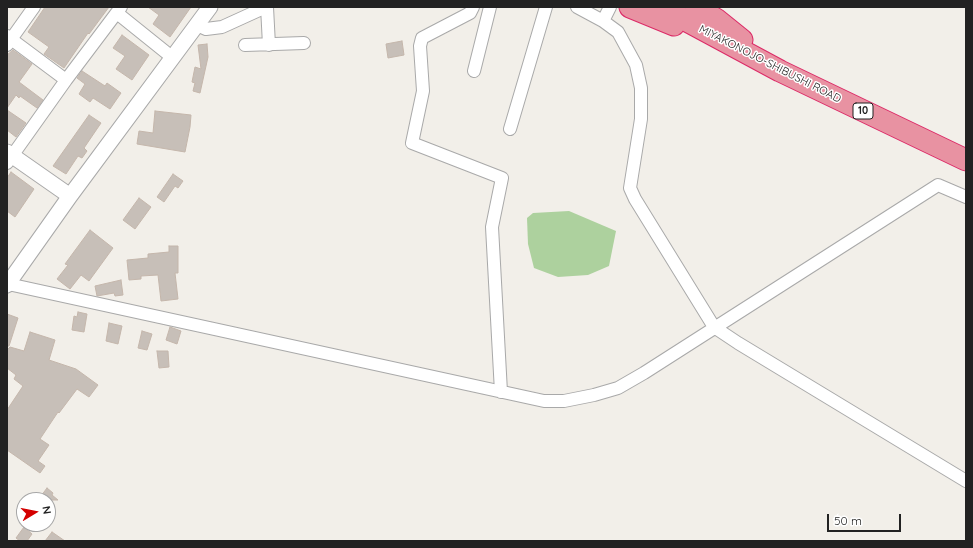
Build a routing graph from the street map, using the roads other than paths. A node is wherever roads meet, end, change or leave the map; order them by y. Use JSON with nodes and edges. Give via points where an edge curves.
{"nodes":[{"id":1,"x":34,"y":7,"type":"edge"},
{"id":2,"x":210,"y":7,"type":"edge"},
{"id":3,"x":266,"y":7,"type":"edge"},
{"id":4,"x":473,"y":7,"type":"edge"},
{"id":5,"x":490,"y":7,"type":"edge"},
{"id":6,"x":545,"y":7,"type":"edge"},
{"id":7,"x":577,"y":7,"type":"edge"},
{"id":8,"x":630,"y":7,"type":"edge"},
{"id":9,"x":660,"y":7,"type":"edge"},
{"id":10,"x":696,"y":7,"type":"edge"},
{"id":11,"x":119,"y":10,"type":"edge"},
{"id":12,"x":606,"y":14,"type":"edge"},
{"id":13,"x":197,"y":25,"type":"junction"},
{"id":14,"x":8,"y":40,"type":"edge"},
{"id":15,"x":304,"y":43,"type":"dead end"},
{"id":16,"x":245,"y":45,"type":"dead end"},
{"id":17,"x":269,"y":45,"type":"junction"},
{"id":18,"x":173,"y":58,"type":"junction"},
{"id":19,"x":761,"y":61,"type":"junction"},
{"id":20,"x":474,"y":71,"type":"dead end"},
{"id":21,"x":66,"y":80,"type":"junction"},
{"id":22,"x":510,"y":129,"type":"dead end"},
{"id":23,"x":9,"y":157,"type":"edge"},
{"id":24,"x":966,"y":160,"type":"edge"},
{"id":25,"x":70,"y":196,"type":"junction"},
{"id":26,"x":966,"y":197,"type":"edge"},
{"id":27,"x":7,"y":284,"type":"edge"},
{"id":28,"x":714,"y":327,"type":"junction"},
{"id":29,"x":501,"y":392,"type":"junction"},
{"id":30,"x":966,"y":481,"type":"edge"}],
"edges":[{"from":1,"to":14,"type":"street"},
{"from":2,"to":13,"type":"street"},
{"from":3,"to":13,"type":"street","via":[[222,27],[206,29]]},
{"from":3,"to":17,"type":"street"},
{"from":4,"to":29,"type":"street","via":[[470,13],[422,38],[420,46],[423,91],[412,143],[502,178],[492,227]]},
{"from":5,"to":20,"type":"street"},
{"from":6,"to":22,"type":"street"},
{"from":7,"to":12,"type":"street"},
{"from":8,"to":19,"type":"highway"},
{"from":9,"to":19,"type":"highway","name":"MIYAKONOJO-SHIBUSHI ROAD","number":"10"},
{"from":10,"to":19,"type":"highway","via":[[741,39]]},
{"from":11,"to":18,"type":"street"},
{"from":11,"to":21,"type":"street"},
{"from":12,"to":28,"type":"street","via":[[636,65],[641,88],[641,119],[630,188]]},
{"from":13,"to":18,"type":"street"},
{"from":14,"to":21,"type":"street"},
{"from":15,"to":17,"type":"street"},
{"from":16,"to":17,"type":"street"},
{"from":18,"to":25,"type":"street"},
{"from":19,"to":24,"type":"highway","name":"MIYAKONOJO-SHIBUSHI ROAD","number":"10"},
{"from":21,"to":23,"type":"street"},
{"from":23,"to":25,"type":"street"},
{"from":25,"to":27,"type":"street"},
{"from":26,"to":28,"type":"street","via":[[938,185]]},
{"from":27,"to":29,"type":"street"},
{"from":28,"to":29,"type":"street","via":[[618,388],[594,395],[544,401]]},
{"from":28,"to":30,"type":"street"}]}
